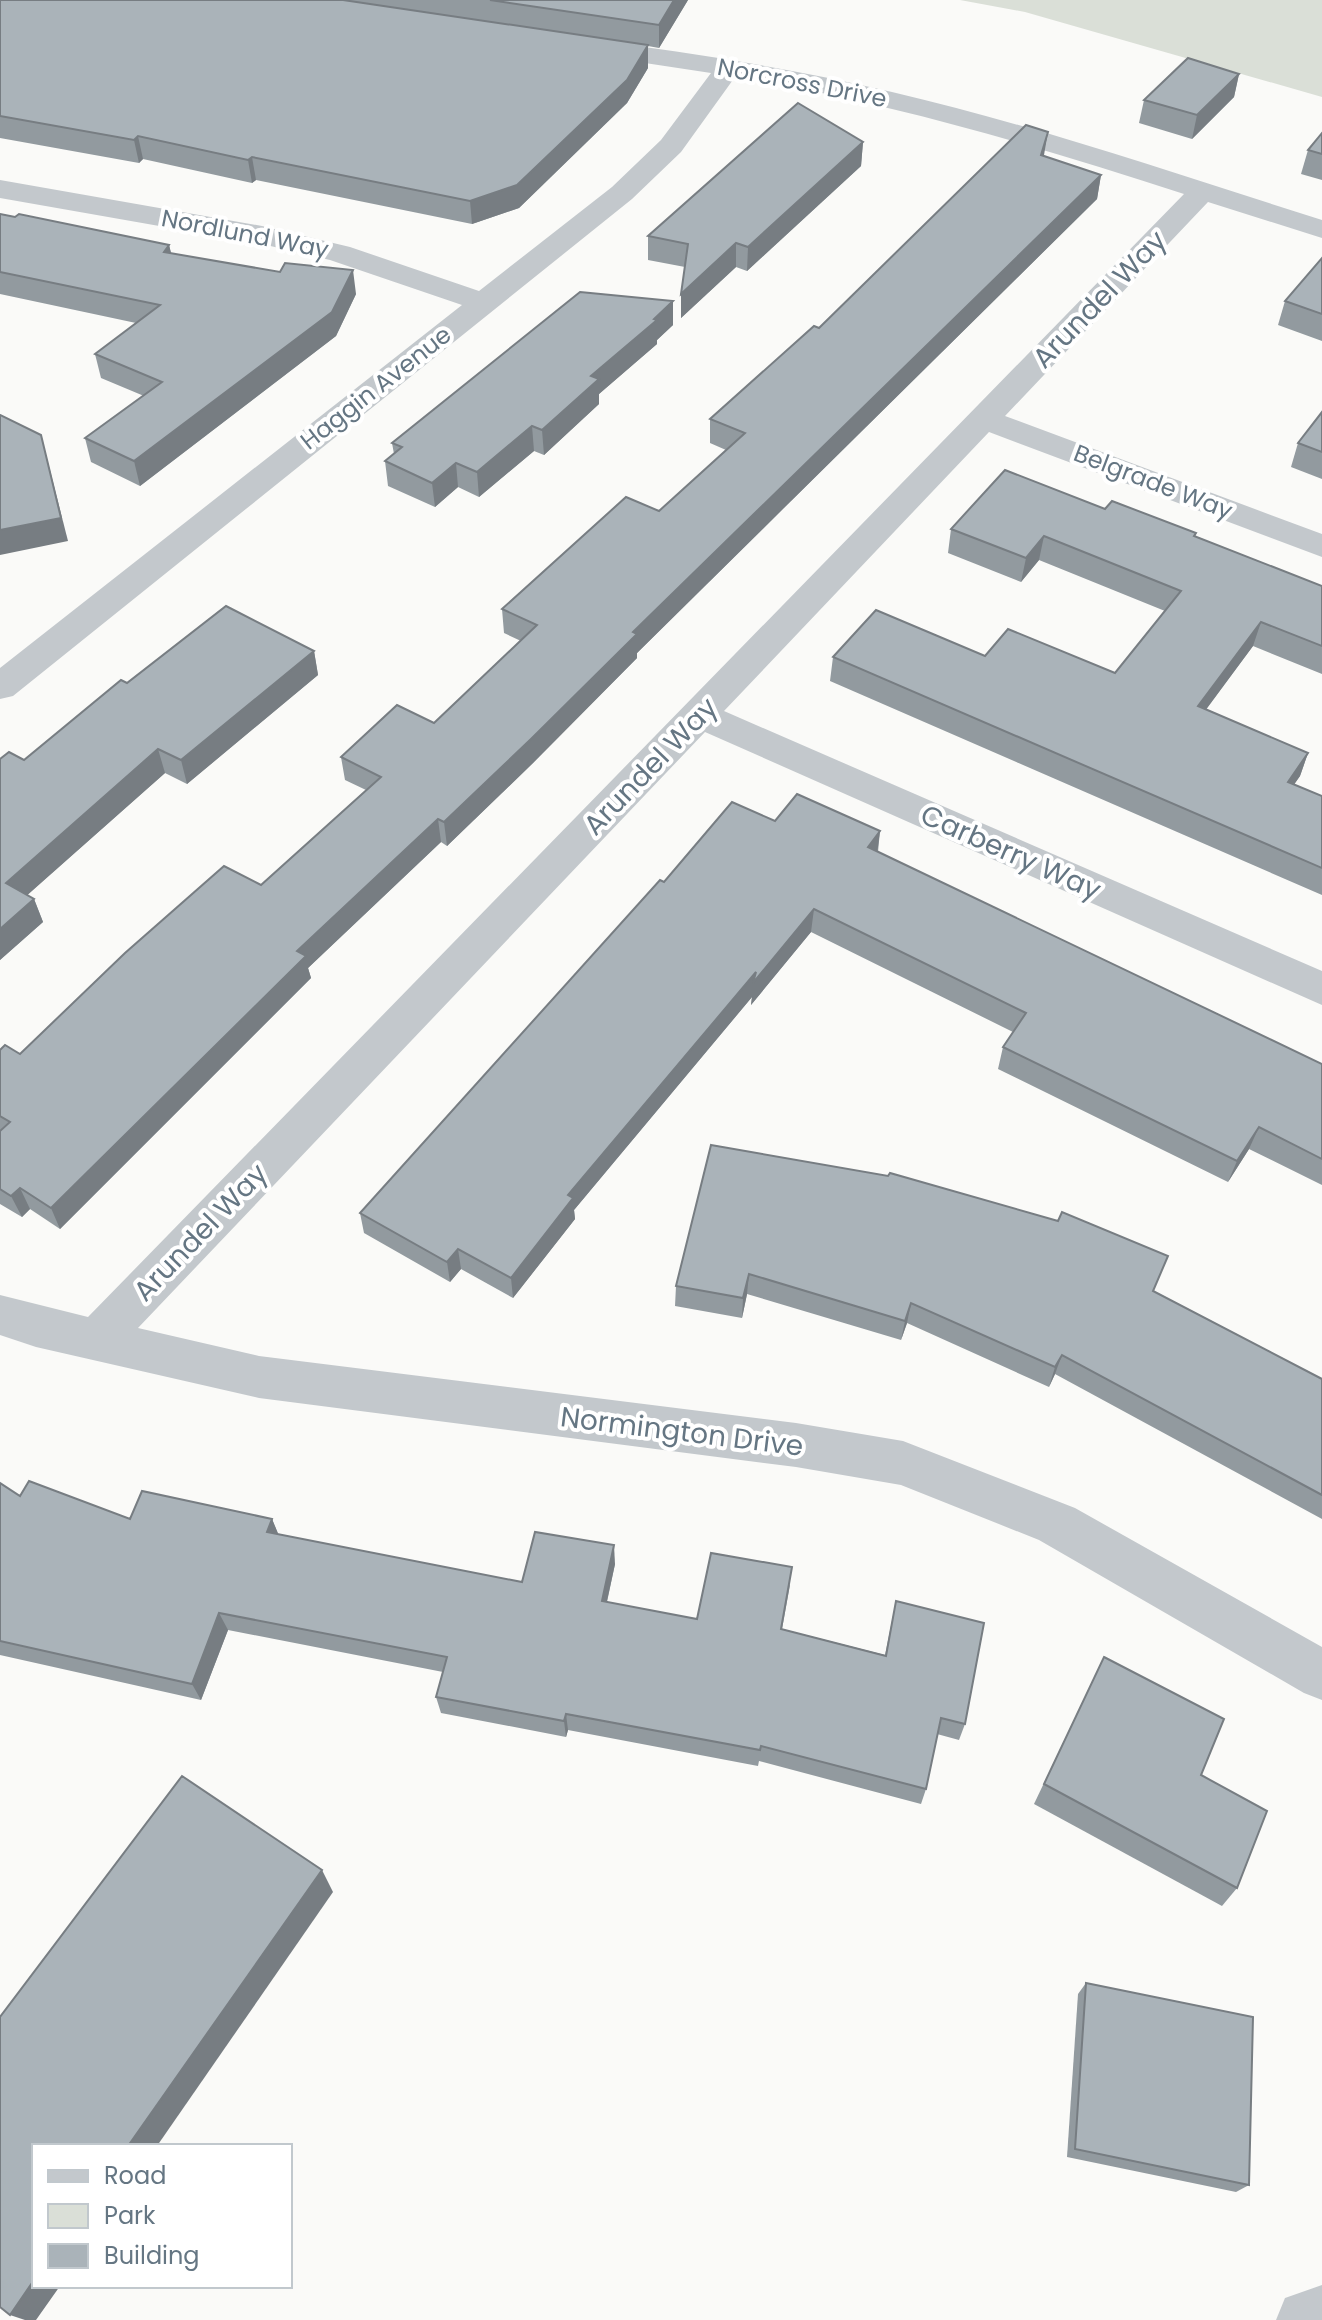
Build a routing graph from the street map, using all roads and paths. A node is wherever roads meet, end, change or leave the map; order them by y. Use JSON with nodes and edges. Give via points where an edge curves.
{"nodes":[{"id":1,"x":561,"y":43,"type":"edge"},
{"id":2,"x":729,"y":67,"type":"junction"},
{"id":3,"x":0,"y":189,"type":"edge"},
{"id":4,"x":1202,"y":192,"type":"junction"},
{"id":5,"x":1322,"y":229,"type":"edge"},
{"id":6,"x":485,"y":303,"type":"junction"},
{"id":7,"x":984,"y":419,"type":"junction"},
{"id":8,"x":1322,"y":546,"type":"edge"},
{"id":9,"x":7,"y":671,"type":"edge"},
{"id":10,"x":700,"y":715,"type":"junction"},
{"id":11,"x":1322,"y":989,"type":"edge"},
{"id":12,"x":0,"y":1315,"type":"edge"},
{"id":13,"x":97,"y":1339,"type":"junction"},
{"id":14,"x":1322,"y":1675,"type":"edge"},
{"id":15,"x":1322,"y":2316,"type":"edge"},
{"id":16,"x":1307,"y":2320,"type":"edge"}],
"edges":[{"from":1,"to":2,"type":"street","name":"Norcross Drive"},
{"from":2,"to":4,"type":"street","name":"Norcross Drive","via":[[951,115]]},
{"from":2,"to":6,"type":"street","name":"Haggin Avenue","via":[[671,146]]},
{"from":3,"to":6,"type":"street","name":"Nordlund Way","via":[[293,242],[415,276]]},
{"from":4,"to":5,"type":"street","name":"Norcross Drive"},
{"from":4,"to":7,"type":"street","name":"Arundel Way"},
{"from":6,"to":9,"type":"street","name":"Haggin Avenue"},
{"from":7,"to":8,"type":"street","name":"Belgrade Way"},
{"from":7,"to":10,"type":"street","name":"Arundel Way"},
{"from":10,"to":11,"type":"street","name":"Carberry Way"},
{"from":10,"to":13,"type":"street","name":"Arundel Way"},
{"from":12,"to":13,"type":"street","name":"Normington Drive","via":[[29,1327]]},
{"from":13,"to":14,"type":"street","name":"Normington Drive","via":[[259,1377],[903,1463],[1057,1524]]},
{"from":15,"to":16,"type":"street"}]}
